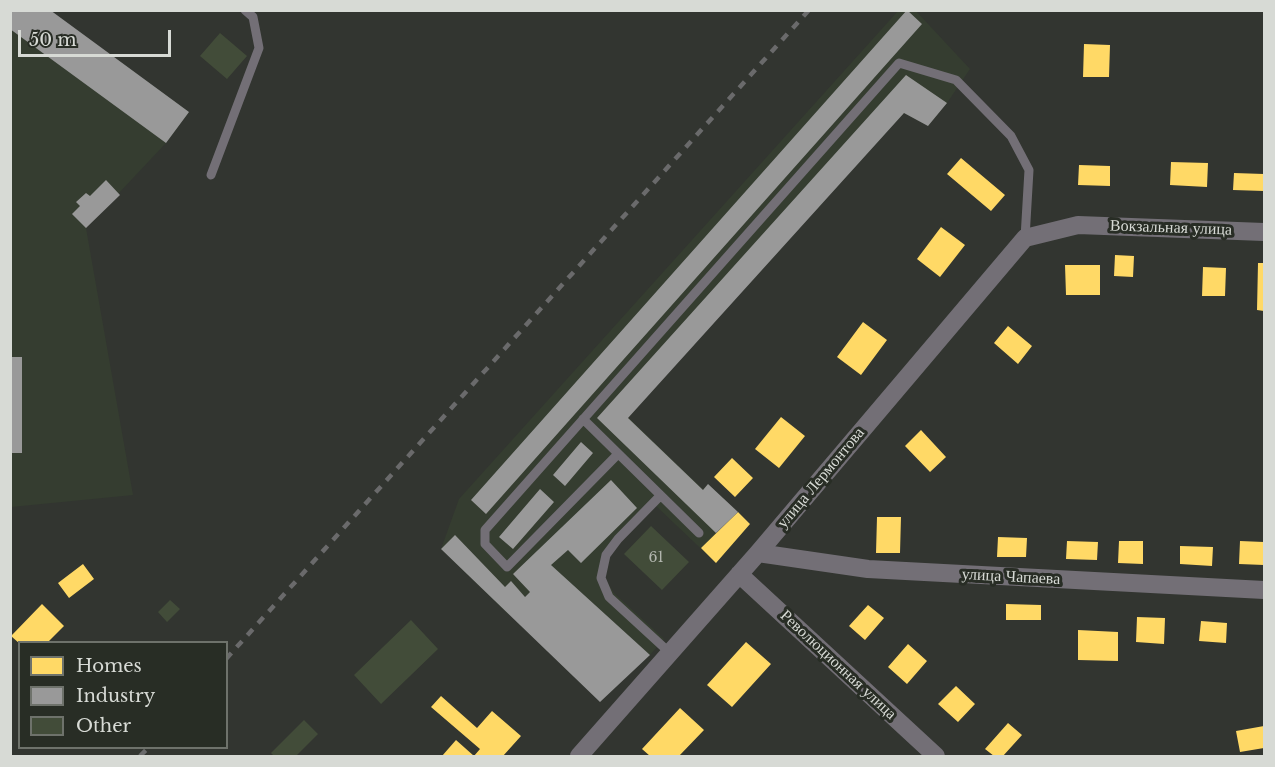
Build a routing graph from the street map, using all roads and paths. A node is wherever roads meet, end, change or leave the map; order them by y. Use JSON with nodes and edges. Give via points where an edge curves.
{"nodes":[{"id":1,"x":245,"y":10,"type":"edge"},
{"id":2,"x":211,"y":175,"type":"dead end"},
{"id":3,"x":1264,"y":232,"type":"edge"},
{"id":4,"x":1024,"y":238,"type":"junction"},
{"id":5,"x":583,"y":419,"type":"junction"},
{"id":6,"x":617,"y":455,"type":"junction"},
{"id":7,"x":660,"y":496,"type":"junction"},
{"id":8,"x":699,"y":533,"type":"dead end"},
{"id":9,"x":758,"y":553,"type":"junction"},
{"id":10,"x":739,"y":574,"type":"junction"},
{"id":11,"x":1264,"y":590,"type":"edge"},
{"id":12,"x":670,"y":653,"type":"junction"},
{"id":13,"x":579,"y":756,"type":"edge"},
{"id":14,"x":936,"y":756,"type":"edge"}],
"edges":[{"from":1,"to":2,"type":"lane","via":[[253,17],[259,48]]},
{"from":3,"to":4,"type":"street","name":"Вокзальная улица","via":[[1078,225]]},
{"from":4,"to":5,"type":"lane","via":[[1029,170],[1011,136],[956,80],[899,63]]},
{"from":4,"to":9,"type":"street","name":"улица Лермонтова"},
{"from":5,"to":6,"type":"lane"},
{"from":5,"to":6,"type":"lane","via":[[484,530],[485,544],[507,567]]},
{"from":6,"to":7,"type":"lane"},
{"from":7,"to":8,"type":"lane"},
{"from":7,"to":12,"type":"lane","via":[[606,555],[601,578],[609,597]]},
{"from":9,"to":10,"type":"street","name":"улица Лермонтова"},
{"from":9,"to":11,"type":"street","name":"улица Чапаева","via":[[868,569]]},
{"from":10,"to":12,"type":"street","name":"улица Лермонтова"},
{"from":10,"to":14,"type":"street","name":"Революционная улица"},
{"from":12,"to":13,"type":"street","name":"улица Лермонтова"}]}
